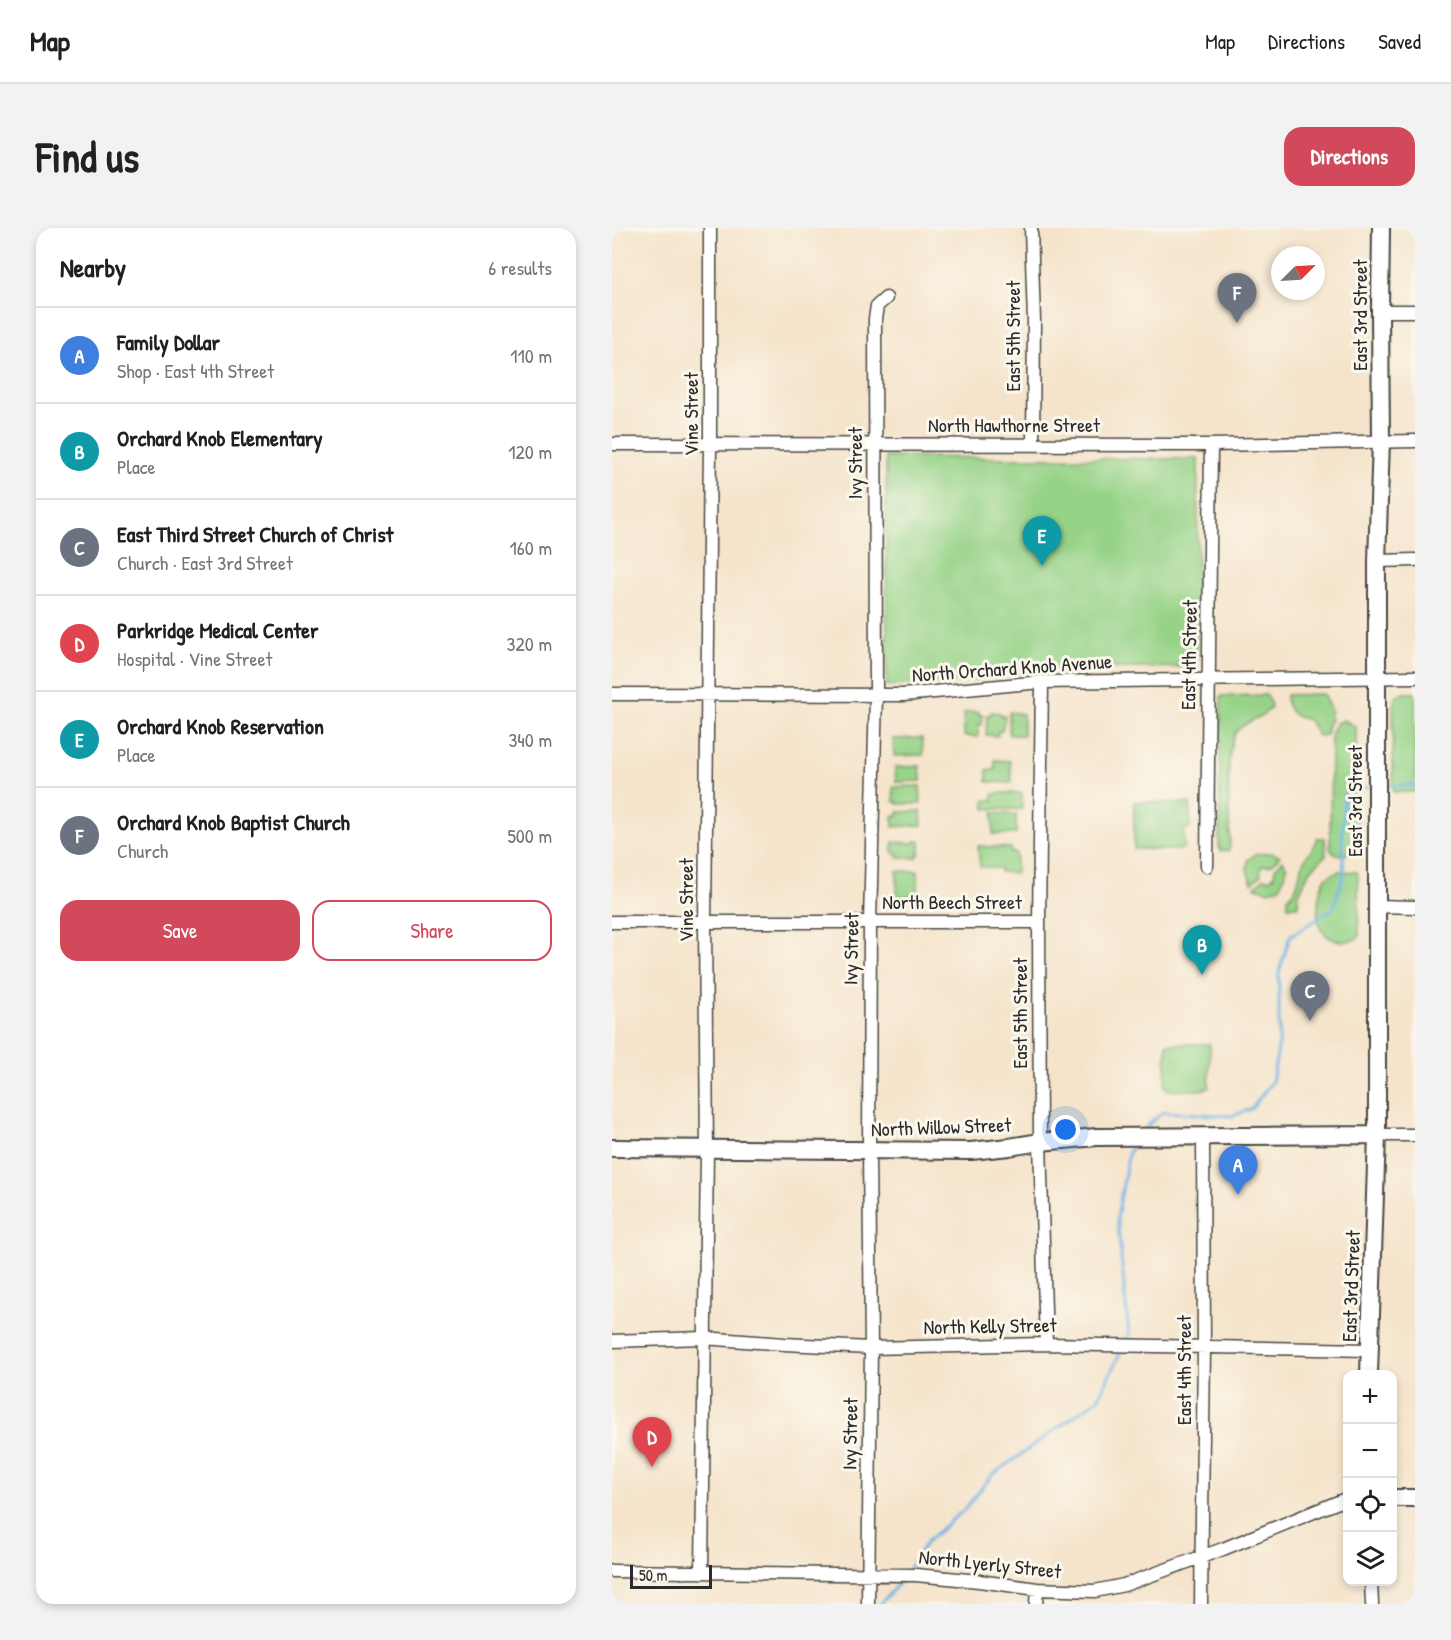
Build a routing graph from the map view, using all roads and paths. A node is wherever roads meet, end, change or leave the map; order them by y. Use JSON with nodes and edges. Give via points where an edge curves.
{"nodes":[{"id":1,"x":710,"y":228,"type":"edge"},
{"id":2,"x":1031,"y":228,"type":"edge"},
{"id":3,"x":1381,"y":228,"type":"edge"},
{"id":4,"x":886,"y":298,"type":"dead end"},
{"id":5,"x":1380,"y":311,"type":"junction"},
{"id":6,"x":1415,"y":311,"type":"edge"},
{"id":7,"x":1381,"y":441,"type":"junction"},
{"id":8,"x":1415,"y":441,"type":"edge"},
{"id":9,"x":612,"y":444,"type":"edge"},
{"id":10,"x":710,"y":444,"type":"junction"},
{"id":11,"x":874,"y":444,"type":"junction"},
{"id":12,"x":1033,"y":444,"type":"junction"},
{"id":13,"x":1211,"y":445,"type":"junction"},
{"id":14,"x":1415,"y":560,"type":"edge"},
{"id":15,"x":1377,"y":561,"type":"junction"},
{"id":16,"x":1415,"y":677,"type":"edge"},
{"id":17,"x":1376,"y":678,"type":"junction"},
{"id":18,"x":1208,"y":679,"type":"junction"},
{"id":19,"x":1042,"y":682,"type":"junction"},
{"id":20,"x":612,"y":694,"type":"edge"},
{"id":21,"x":708,"y":694,"type":"junction"},
{"id":22,"x":876,"y":695,"type":"junction"},
{"id":23,"x":1207,"y":866,"type":"dead end"},
{"id":24,"x":1376,"y":906,"type":"junction"},
{"id":25,"x":1415,"y":907,"type":"edge"},
{"id":26,"x":870,"y":921,"type":"junction"},
{"id":27,"x":612,"y":922,"type":"edge"},
{"id":28,"x":1039,"y":922,"type":"junction"},
{"id":29,"x":705,"y":923,"type":"junction"},
{"id":30,"x":1377,"y":1135,"type":"junction"},
{"id":31,"x":1415,"y":1135,"type":"edge"},
{"id":32,"x":1203,"y":1137,"type":"junction"},
{"id":33,"x":1040,"y":1142,"type":"junction"},
{"id":34,"x":612,"y":1148,"type":"edge"},
{"id":35,"x":707,"y":1150,"type":"junction"},
{"id":36,"x":869,"y":1151,"type":"junction"},
{"id":37,"x":703,"y":1338,"type":"junction"},
{"id":38,"x":612,"y":1341,"type":"edge"},
{"id":39,"x":1046,"y":1344,"type":"junction"},
{"id":40,"x":1204,"y":1347,"type":"junction"},
{"id":41,"x":871,"y":1348,"type":"junction"},
{"id":42,"x":1369,"y":1350,"type":"junction"},
{"id":43,"x":1369,"y":1370,"type":"edge"},
{"id":44,"x":1397,"y":1498,"type":"edge"},
{"id":45,"x":1415,"y":1498,"type":"edge"},
{"id":46,"x":1343,"y":1500,"type":"edge"},
{"id":47,"x":1201,"y":1556,"type":"junction"},
{"id":48,"x":612,"y":1571,"type":"edge"},
{"id":49,"x":702,"y":1571,"type":"junction"},
{"id":50,"x":868,"y":1574,"type":"junction"},
{"id":51,"x":1371,"y":1586,"type":"edge"},
{"id":52,"x":1037,"y":1589,"type":"junction"},
{"id":53,"x":868,"y":1604,"type":"edge"},
{"id":54,"x":1036,"y":1604,"type":"edge"},
{"id":55,"x":1202,"y":1604,"type":"edge"},
{"id":56,"x":1372,"y":1604,"type":"edge"}],
"edges":[{"from":1,"to":10,"type":"street","name":"Vine Street"},
{"from":2,"to":12,"type":"street","name":"East 5th Street"},
{"from":3,"to":5,"type":"main road","name":"East 3rd Street"},
{"from":4,"to":11,"type":"street","name":"Ivy Street","via":[[877,306],[875,319]]},
{"from":5,"to":6,"type":"street"},
{"from":5,"to":7,"type":"main road","name":"East 3rd Street"},
{"from":7,"to":8,"type":"street","name":"North Hawthorne Street"},
{"from":7,"to":13,"type":"street","name":"North Hawthorne Street"},
{"from":7,"to":15,"type":"main road","name":"East 3rd Street"},
{"from":9,"to":10,"type":"street","name":"North Hawthorne Street"},
{"from":10,"to":11,"type":"street","name":"North Hawthorne Street"},
{"from":10,"to":21,"type":"street","name":"Vine Street"},
{"from":11,"to":12,"type":"street","name":"North Hawthorne Street"},
{"from":11,"to":22,"type":"street","name":"Ivy Street"},
{"from":12,"to":13,"type":"street","name":"North Hawthorne Street"},
{"from":13,"to":18,"type":"street","name":"East 4th Street"},
{"from":14,"to":15,"type":"street"},
{"from":15,"to":17,"type":"main road","name":"East 3rd Street"},
{"from":16,"to":17,"type":"street","name":"North Orchard Knob Avenue"},
{"from":17,"to":18,"type":"street","name":"North Orchard Knob Avenue"},
{"from":17,"to":24,"type":"main road","name":"East 3rd Street"},
{"from":18,"to":19,"type":"street","name":"North Orchard Knob Avenue"},
{"from":18,"to":23,"type":"street","name":"East 4th Street"},
{"from":19,"to":22,"type":"street","name":"North Orchard Knob Avenue"},
{"from":19,"to":28,"type":"street","name":"East 5th Street"},
{"from":20,"to":21,"type":"street","name":"North Orchard Knob Avenue"},
{"from":21,"to":22,"type":"street","name":"North Orchard Knob Avenue"},
{"from":21,"to":29,"type":"street","name":"Vine Street"},
{"from":22,"to":26,"type":"street","name":"Ivy Street"},
{"from":24,"to":25,"type":"street"},
{"from":24,"to":30,"type":"main road","name":"East 3rd Street"},
{"from":26,"to":28,"type":"street","name":"North Beech Street"},
{"from":26,"to":29,"type":"street","name":"North Beech Street"},
{"from":26,"to":36,"type":"street","name":"Ivy Street"},
{"from":27,"to":29,"type":"street","name":"North Beech Street"},
{"from":28,"to":33,"type":"street","name":"East 5th Street"},
{"from":29,"to":35,"type":"street","name":"Vine Street"},
{"from":30,"to":31,"type":"street","name":"North Willow Street"},
{"from":30,"to":32,"type":"main road","name":"North Willow Street"},
{"from":30,"to":42,"type":"main road","name":"East 3rd Street"},
{"from":32,"to":33,"type":"main road","name":"North Willow Street","via":[[1097,1137]]},
{"from":32,"to":40,"type":"street","name":"East 4th Street"},
{"from":33,"to":36,"type":"main road","name":"North Willow Street","via":[[970,1151]]},
{"from":33,"to":39,"type":"street","name":"East 5th Street"},
{"from":34,"to":35,"type":"main road","name":"North Willow Street"},
{"from":35,"to":36,"type":"main road","name":"North Willow Street"},
{"from":35,"to":37,"type":"street","name":"Vine Street"},
{"from":36,"to":41,"type":"street","name":"Ivy Street"},
{"from":37,"to":38,"type":"street","name":"North Kelly Street"},
{"from":37,"to":41,"type":"street","name":"North Kelly Street"},
{"from":37,"to":49,"type":"street","name":"Vine Street"},
{"from":39,"to":40,"type":"street","name":"North Kelly Street"},
{"from":39,"to":41,"type":"street","name":"North Kelly Street"},
{"from":40,"to":42,"type":"street","name":"North Kelly Street"},
{"from":40,"to":47,"type":"street","name":"East 4th Street"},
{"from":41,"to":50,"type":"street","name":"Ivy Street"},
{"from":42,"to":43,"type":"main road","name":"East 3rd Street"},
{"from":44,"to":45,"type":"main road"},
{"from":46,"to":47,"type":"street","name":"North Lyerly Street"},
{"from":47,"to":52,"type":"street","name":"North Lyerly Street","via":[[1124,1585],[1095,1591]]},
{"from":47,"to":55,"type":"street","name":"East 4th Street"},
{"from":48,"to":49,"type":"street","name":"North Lyerly Street"},
{"from":49,"to":50,"type":"street","name":"North Lyerly Street"},
{"from":50,"to":52,"type":"street","name":"North Lyerly Street","via":[[916,1575]]},
{"from":50,"to":53,"type":"street","name":"Ivy Street"},
{"from":51,"to":56,"type":"street"},
{"from":52,"to":54,"type":"street"}]}
